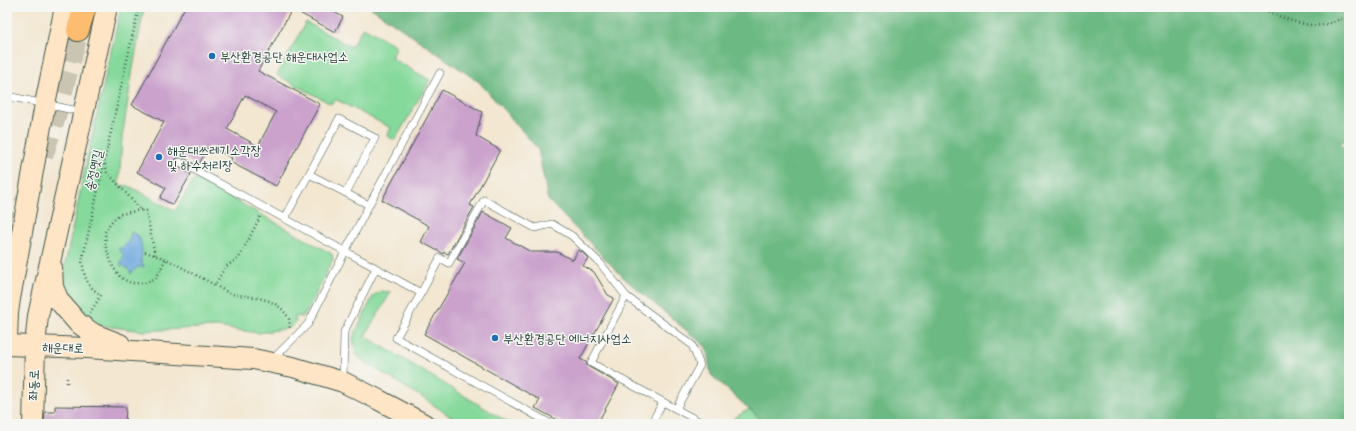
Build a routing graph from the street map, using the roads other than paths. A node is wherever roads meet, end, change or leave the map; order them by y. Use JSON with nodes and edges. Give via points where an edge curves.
{"nodes":[{"id":1,"x":65,"y":7,"type":"edge"},
{"id":2,"x":81,"y":7,"type":"edge"},
{"id":3,"x":85,"y":7,"type":"edge"},
{"id":4,"x":107,"y":7,"type":"edge"},
{"id":5,"x":440,"y":74,"type":"dead end"},
{"id":6,"x":7,"y":96,"type":"edge"},
{"id":7,"x":45,"y":104,"type":"junction"},
{"id":8,"x":83,"y":112,"type":"junction"},
{"id":9,"x":180,"y":162,"type":"dead end"},
{"id":10,"x":310,"y":174,"type":"junction"},
{"id":11,"x":346,"y":193,"type":"junction"},
{"id":12,"x":369,"y":205,"type":"junction"},
{"id":13,"x":286,"y":218,"type":"junction"},
{"id":14,"x":345,"y":251,"type":"junction"},
{"id":15,"x":51,"y":256,"type":"junction"},
{"id":16,"x":376,"y":268,"type":"junction"},
{"id":17,"x":421,"y":293,"type":"junction"},
{"id":18,"x":626,"y":296,"type":"junction"},
{"id":19,"x":7,"y":340,"type":"edge"},
{"id":20,"x":7,"y":345,"type":"edge"},
{"id":21,"x":35,"y":346,"type":"junction"},
{"id":22,"x":136,"y":351,"type":"junction"},
{"id":23,"x":270,"y":363,"type":"junction"},
{"id":24,"x":343,"y":382,"type":"junction"},
{"id":25,"x":663,"y":402,"type":"junction"},
{"id":26,"x":676,"y":409,"type":"junction"},
{"id":27,"x":33,"y":424,"type":"edge"},
{"id":28,"x":424,"y":424,"type":"edge"},
{"id":29,"x":551,"y":424,"type":"edge"},
{"id":30,"x":650,"y":424,"type":"edge"},
{"id":31,"x":704,"y":424,"type":"edge"}],
"edges":[{"from":1,"to":7,"type":"main road"},
{"from":2,"to":3,"type":"highway","via":[[78,30]]},
{"from":4,"to":8,"type":"main road","name":"해운대로"},
{"from":5,"to":12,"type":"lane"},
{"from":6,"to":7,"type":"lane"},
{"from":7,"to":8,"type":"lane"},
{"from":7,"to":19,"type":"main road","via":[[10,299]]},
{"from":8,"to":15,"type":"main road","name":"해운대로"},
{"from":9,"to":13,"type":"lane"},
{"from":10,"to":11,"type":"lane"},
{"from":10,"to":11,"type":"lane","via":[[339,119],[345,122],[375,138]]},
{"from":10,"to":13,"type":"lane"},
{"from":11,"to":12,"type":"lane"},
{"from":12,"to":14,"type":"lane"},
{"from":13,"to":14,"type":"lane"},
{"from":14,"to":16,"type":"lane"},
{"from":14,"to":23,"type":"lane","via":[[308,324]]},
{"from":15,"to":21,"type":"main road","name":"해운대로","via":[[38,316]]},
{"from":15,"to":22,"type":"main road","via":[[53,287],[59,301],[78,322],[94,334]]},
{"from":16,"to":17,"type":"lane"},
{"from":16,"to":24,"type":"lane","via":[[344,332]]},
{"from":17,"to":18,"type":"lane","via":[[440,258],[449,263],[484,200],[535,228],[552,224],[572,236],[600,263]]},
{"from":17,"to":29,"type":"lane","via":[[396,338]]},
{"from":18,"to":25,"type":"lane","via":[[591,363]]},
{"from":18,"to":26,"type":"lane","via":[[692,345],[700,365]]},
{"from":20,"to":21,"type":"main road"},
{"from":21,"to":22,"type":"main road","name":"해운대로"},
{"from":21,"to":27,"type":"main road","name":"좌동로"},
{"from":22,"to":23,"type":"main road","name":"해운대로","via":[[253,359]]},
{"from":23,"to":24,"type":"main road","name":"해운대로"},
{"from":24,"to":28,"type":"main road","name":"해운대로"},
{"from":25,"to":26,"type":"lane"},
{"from":25,"to":30,"type":"lane"},
{"from":26,"to":31,"type":"lane"}]}
